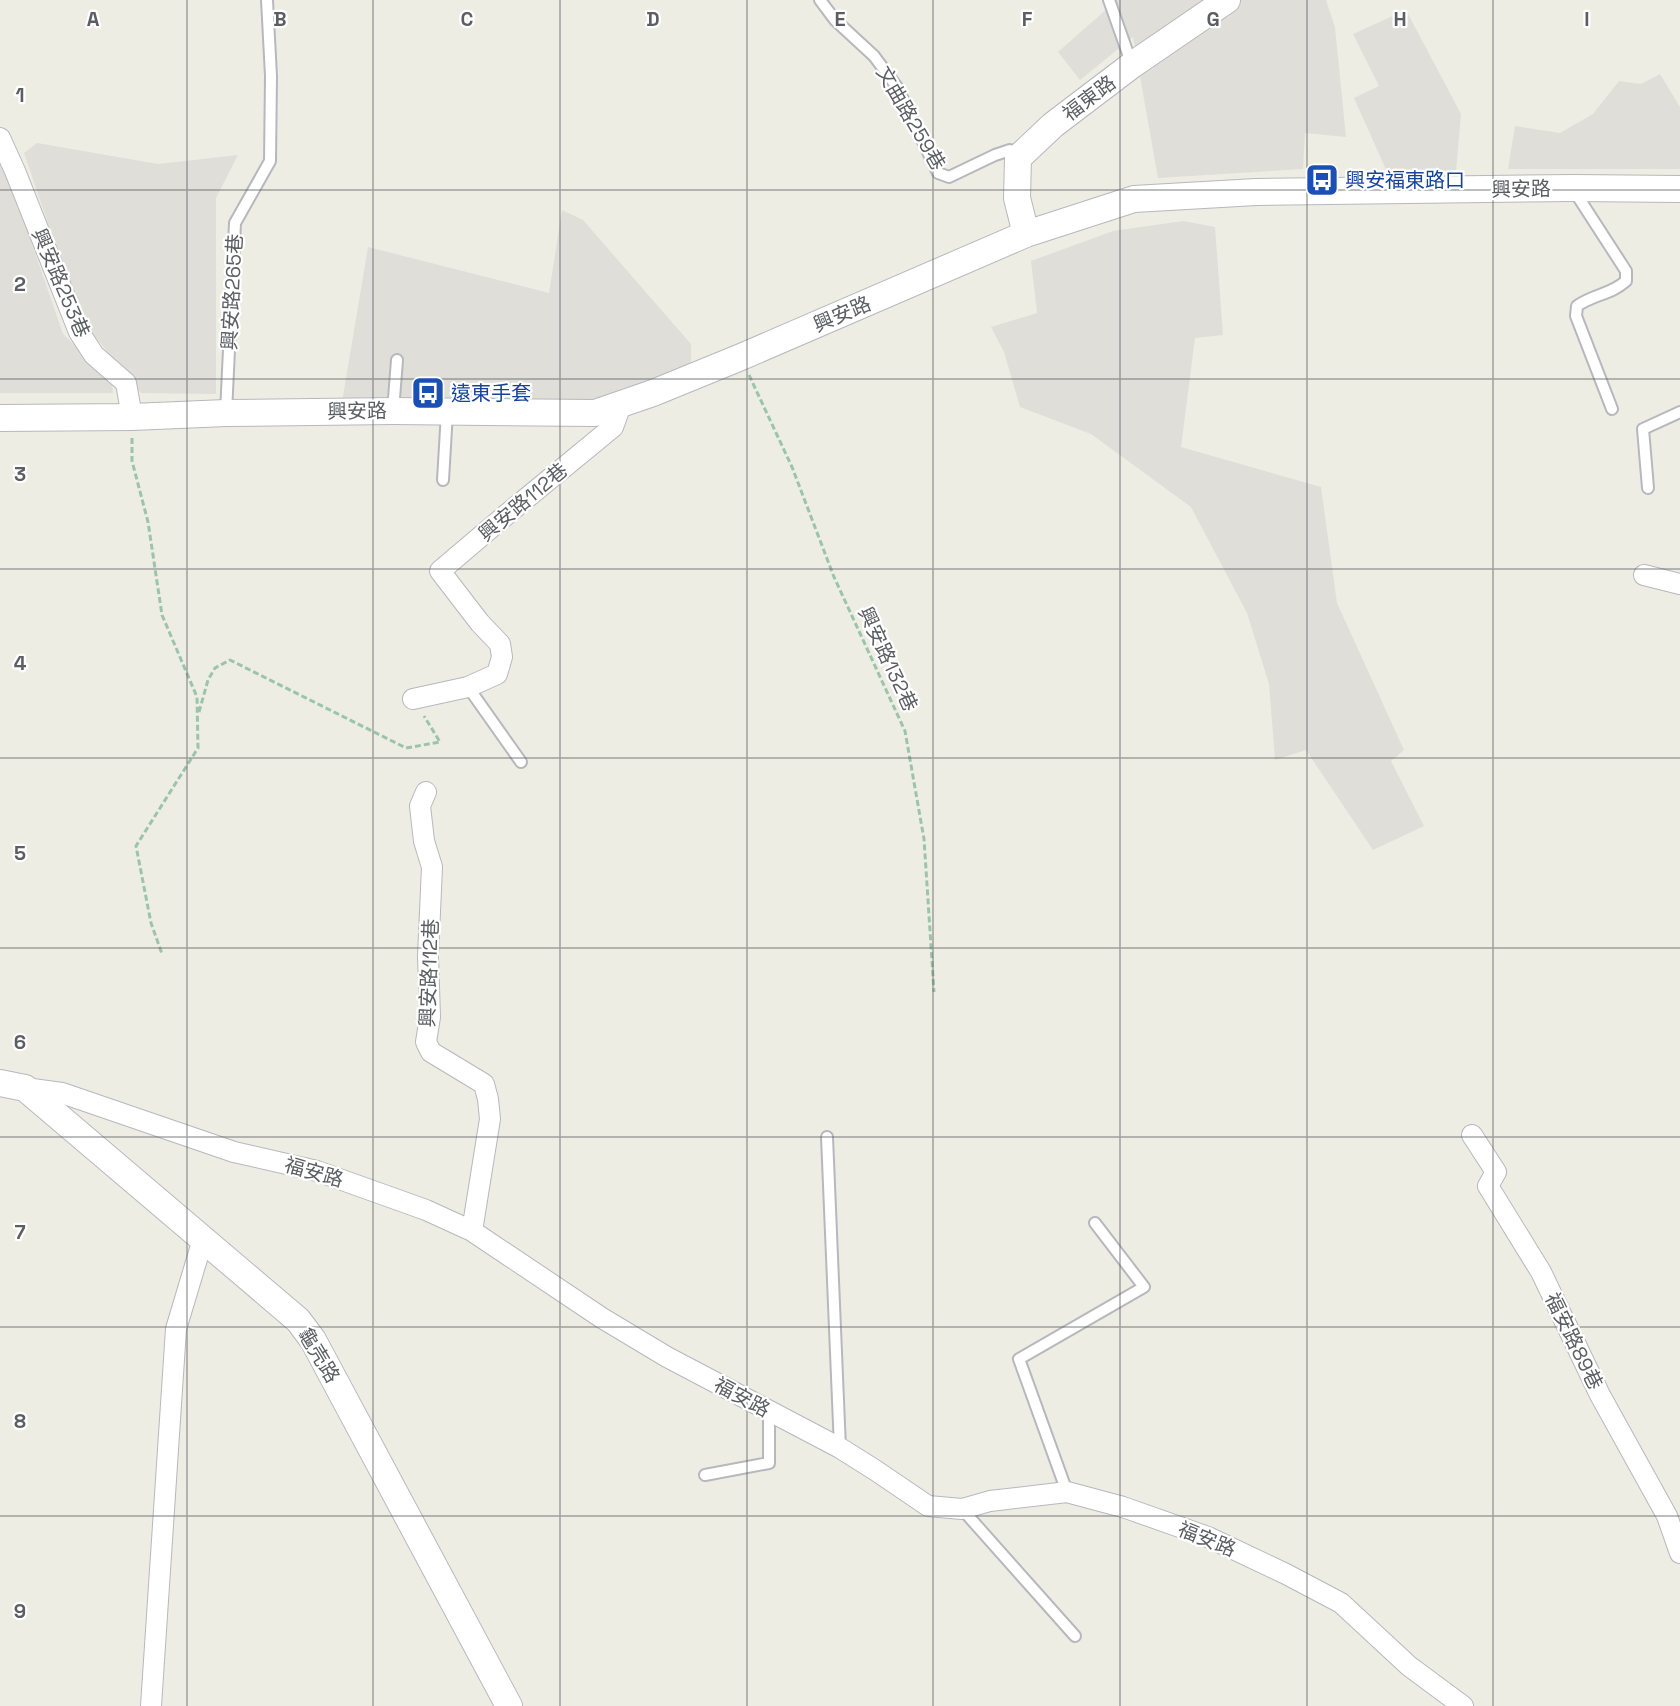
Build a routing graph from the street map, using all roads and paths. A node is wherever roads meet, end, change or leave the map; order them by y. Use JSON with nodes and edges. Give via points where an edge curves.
{"nodes":[{"id":1,"x":267,"y":0,"type":"edge"},
{"id":2,"x":820,"y":0,"type":"edge"},
{"id":3,"x":1109,"y":0,"type":"edge"},
{"id":4,"x":1227,"y":0,"type":"edge"},
{"id":5,"x":1132,"y":65,"type":"junction"},
{"id":6,"x":0,"y":138,"type":"edge"},
{"id":7,"x":1018,"y":158,"type":"junction"},
{"id":8,"x":1573,"y":188,"type":"junction"},
{"id":9,"x":1680,"y":189,"type":"edge"},
{"id":10,"x":1026,"y":234,"type":"junction"},
{"id":11,"x":741,"y":357,"type":"junction"},
{"id":12,"x":397,"y":360,"type":"dead end"},
{"id":13,"x":621,"y":405,"type":"junction"},
{"id":14,"x":1612,"y":409,"type":"dead end"},
{"id":15,"x":393,"y":411,"type":"junction"},
{"id":16,"x":447,"y":411,"type":"junction"},
{"id":17,"x":1680,"y":412,"type":"edge"},
{"id":18,"x":226,"y":413,"type":"junction"},
{"id":19,"x":132,"y":417,"type":"junction"},
{"id":20,"x":0,"y":418,"type":"edge"},
{"id":21,"x":442,"y":480,"type":"dead end"},
{"id":22,"x":1648,"y":488,"type":"dead end"},
{"id":23,"x":1644,"y":575,"type":"dead end"},
{"id":24,"x":1680,"y":584,"type":"edge"},
{"id":25,"x":468,"y":687,"type":"junction"},
{"id":26,"x":413,"y":699,"type":"joint"},
{"id":27,"x":197,"y":717,"type":"junction"},
{"id":28,"x":521,"y":762,"type":"dead end"},
{"id":29,"x":426,"y":792,"type":"dead end"},
{"id":30,"x":162,"y":954,"type":"dead end"},
{"id":31,"x":934,"y":992,"type":"dead end"},
{"id":32,"x":0,"y":1083,"type":"edge"},
{"id":33,"x":25,"y":1088,"type":"junction"},
{"id":34,"x":1472,"y":1135,"type":"dead end"},
{"id":35,"x":827,"y":1137,"type":"dead end"},
{"id":36,"x":1095,"y":1223,"type":"dead end"},
{"id":37,"x":472,"y":1231,"type":"junction"},
{"id":38,"x":203,"y":1239,"type":"junction"},
{"id":39,"x":769,"y":1412,"type":"junction"},
{"id":40,"x":840,"y":1448,"type":"junction"},
{"id":41,"x":705,"y":1475,"type":"dead end"},
{"id":42,"x":1067,"y":1492,"type":"junction"},
{"id":43,"x":962,"y":1509,"type":"junction"},
{"id":44,"x":1680,"y":1553,"type":"edge"},
{"id":45,"x":1076,"y":1636,"type":"dead end"},
{"id":46,"x":151,"y":1706,"type":"edge"},
{"id":47,"x":509,"y":1706,"type":"edge"},
{"id":48,"x":1463,"y":1706,"type":"edge"}],
"edges":[{"from":1,"to":18,"type":"lane","name":"興安路265巷","via":[[270,161],[235,223]]},
{"from":2,"to":7,"type":"lane","name":"文曲路259巷","via":[[874,56],[897,87],[938,173],[949,177],[1010,150]]},
{"from":3,"to":5,"type":"lane"},
{"from":4,"to":5,"type":"street","name":"福東路"},
{"from":5,"to":7,"type":"street","name":"福東路","via":[[1053,125]]},
{"from":6,"to":19,"type":"street","name":"興安路253巷","via":[[79,332],[94,355],[126,383]]},
{"from":7,"to":10,"type":"street","via":[[1017,198]]},
{"from":8,"to":9,"type":"street","name":"興安路"},
{"from":8,"to":10,"type":"street","name":"興安路","via":[[1256,192],[1134,199]]},
{"from":8,"to":14,"type":"lane","via":[[1626,272],[1626,280],[1616,289],[1577,306],[1576,316]]},
{"from":10,"to":11,"type":"street","name":"興安路"},
{"from":11,"to":13,"type":"street","name":"興安路"},
{"from":11,"to":31,"type":"path","name":"興安路132巷","via":[[792,467],[834,577],[905,731],[924,839]]},
{"from":12,"to":15,"type":"lane"},
{"from":13,"to":16,"type":"street","name":"興安路","via":[[595,412]]},
{"from":13,"to":25,"type":"street","name":"興安路112巷","via":[[613,427],[440,571],[500,645],[502,657],[497,674]]},
{"from":15,"to":16,"type":"street","name":"興安路"},
{"from":15,"to":18,"type":"street","name":"興安路"},
{"from":16,"to":21,"type":"lane"},
{"from":17,"to":22,"type":"lane","via":[[1643,429]]},
{"from":18,"to":19,"type":"street","name":"興安路"},
{"from":19,"to":20,"type":"street","name":"興安路"},
{"from":19,"to":27,"type":"path","via":[[132,461],[148,522],[162,615],[197,697]]},
{"from":23,"to":24,"type":"street"},
{"from":25,"to":26,"type":"street","name":"興安路112巷"},
{"from":25,"to":28,"type":"lane"},
{"from":26,"to":27,"type":"path","via":[[440,742],[406,748],[230,660],[215,668],[208,680]]},
{"from":27,"to":30,"type":"path","via":[[198,748],[136,846],[151,923]]},
{"from":29,"to":37,"type":"street","name":"興安路112巷","via":[[420,806],[432,867],[430,1017],[426,1042],[431,1052],[484,1084],[489,1099],[490,1119]]},
{"from":32,"to":33,"type":"street","name":"福安路"},
{"from":33,"to":37,"type":"street","name":"福安路","via":[[62,1093],[234,1152],[317,1171]]},
{"from":33,"to":38,"type":"street","name":"龜壳路"},
{"from":34,"to":44,"type":"street","name":"福安路89巷","via":[[1496,1172],[1488,1186],[1541,1272],[1600,1395],[1667,1516]]},
{"from":35,"to":40,"type":"lane"},
{"from":36,"to":42,"type":"lane","via":[[1144,1287],[1019,1359]]},
{"from":37,"to":39,"type":"street","name":"福安路","via":[[602,1318]]},
{"from":38,"to":46,"type":"street","via":[[176,1329]]},
{"from":38,"to":47,"type":"street","name":"龜壳路","via":[[298,1320],[313,1340]]},
{"from":39,"to":40,"type":"street","name":"福安路"},
{"from":39,"to":41,"type":"lane","via":[[769,1463]]},
{"from":40,"to":43,"type":"street","name":"福安路","via":[[927,1506]]},
{"from":42,"to":43,"type":"street","name":"福安路","via":[[990,1501]]},
{"from":42,"to":48,"type":"street","name":"福安路","via":[[1124,1507],[1208,1537],[1341,1603],[1409,1666]]},
{"from":43,"to":45,"type":"lane"}]}
